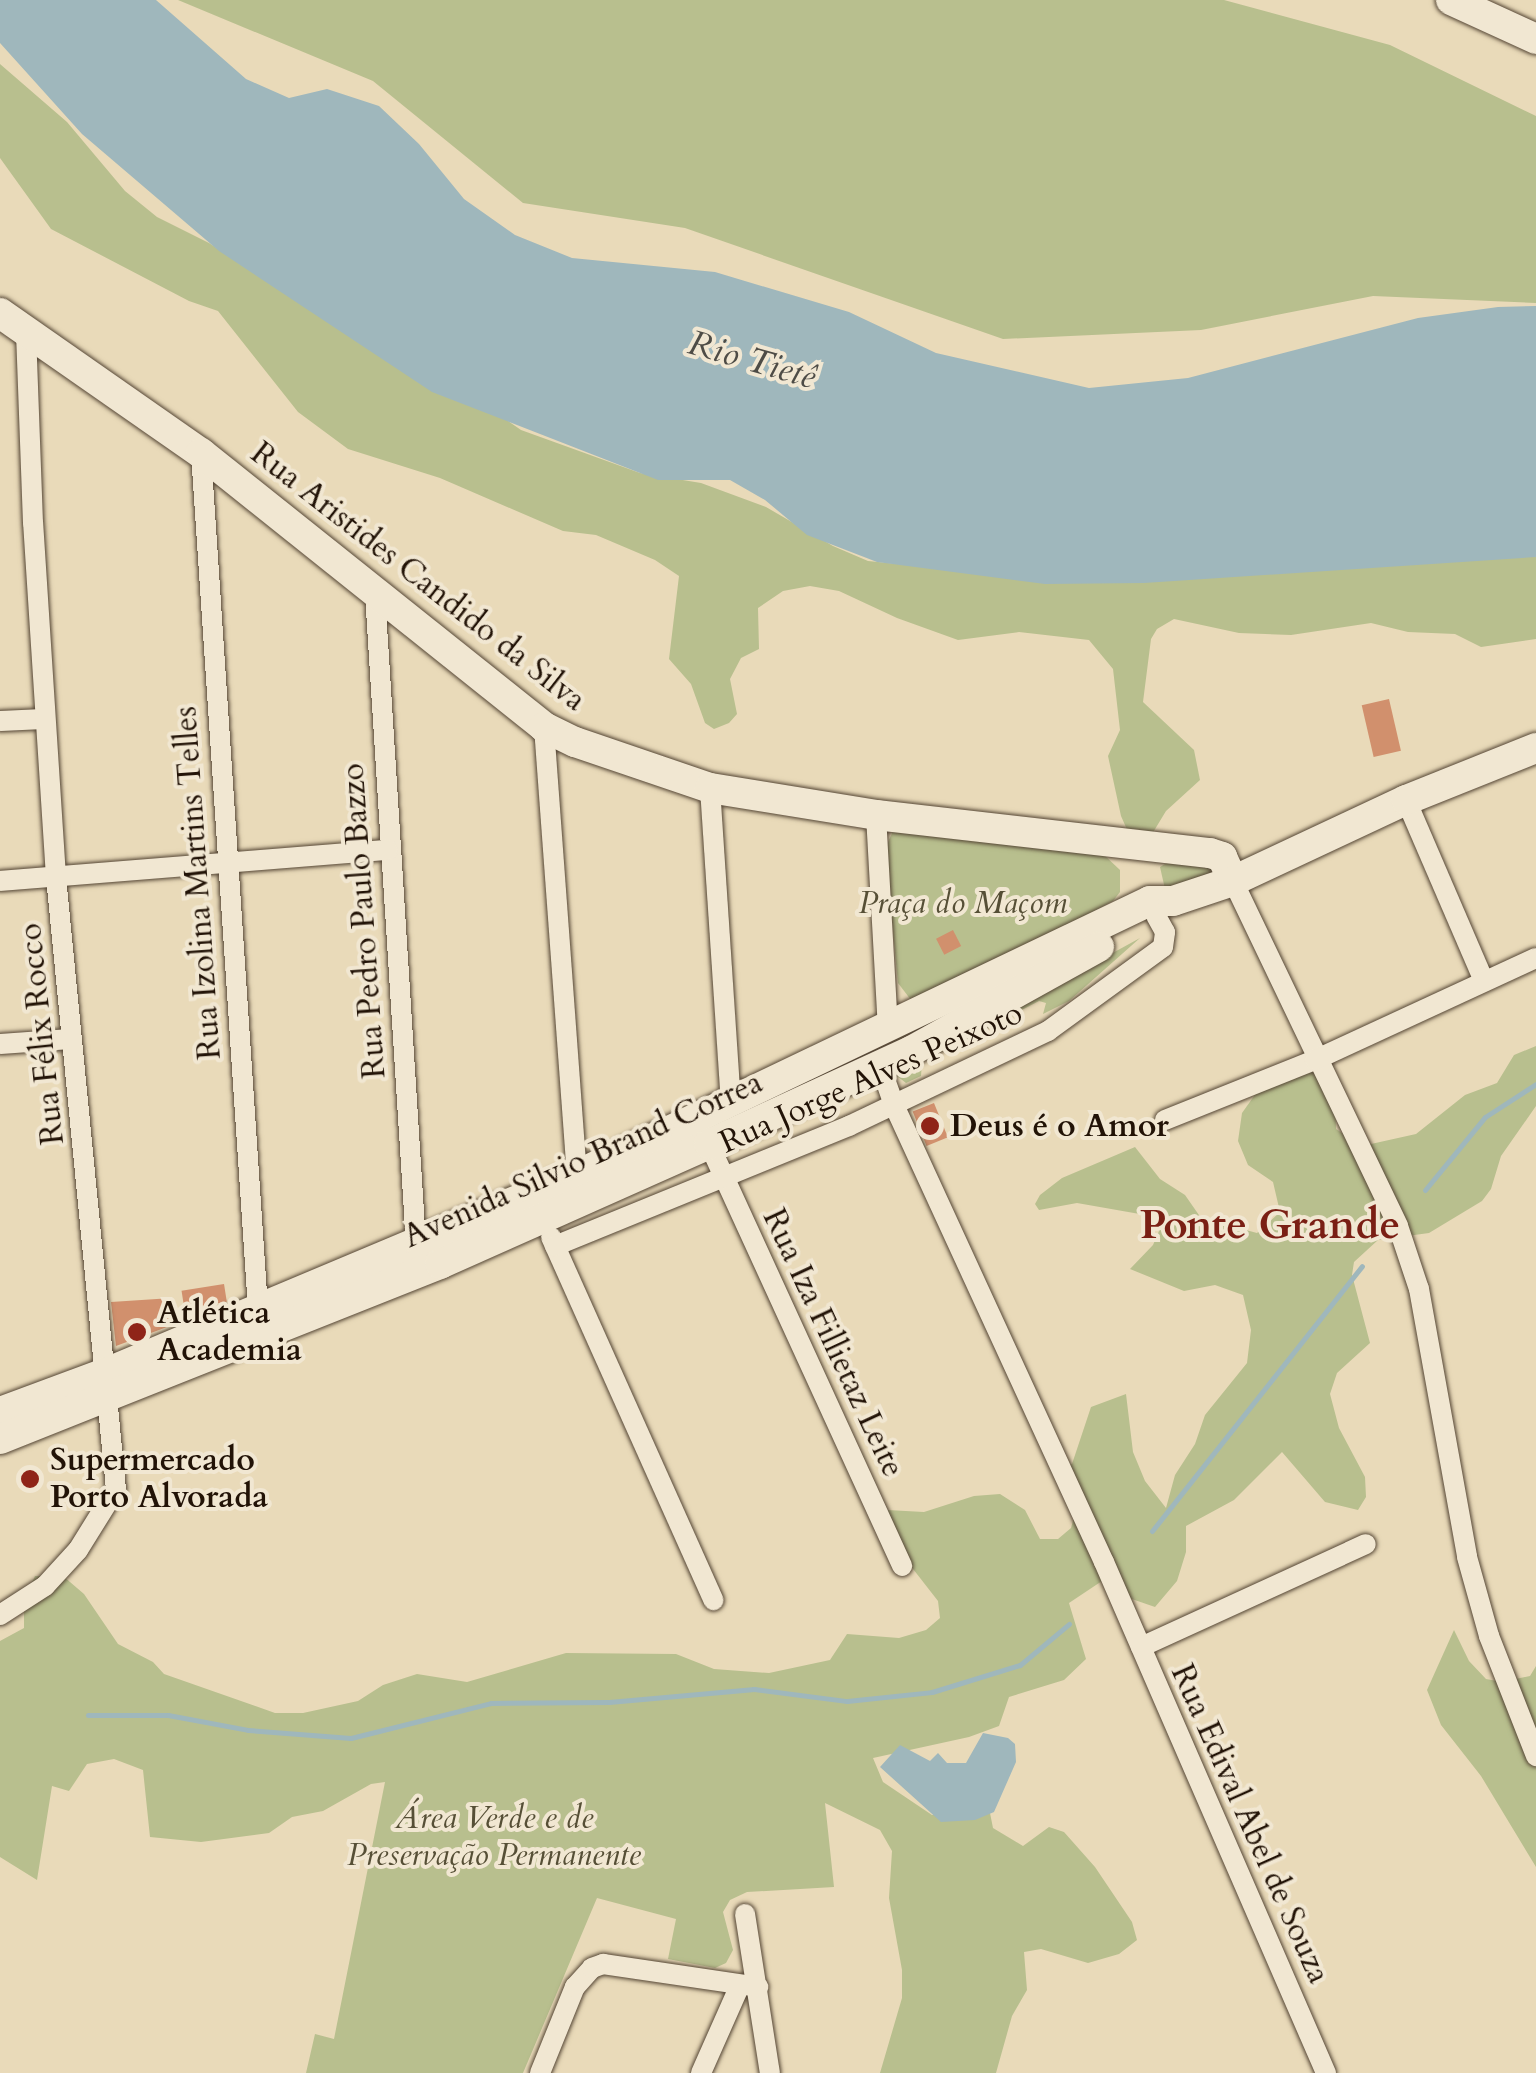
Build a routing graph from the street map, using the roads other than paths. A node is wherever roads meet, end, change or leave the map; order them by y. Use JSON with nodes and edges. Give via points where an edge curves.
{"nodes":[{"id":1,"x":1451,"y":0,"type":"edge"},
{"id":2,"x":1536,"y":39,"type":"edge"},
{"id":3,"x":0,"y":313,"type":"edge"},
{"id":4,"x":26,"y":330,"type":"junction"},
{"id":5,"x":201,"y":452,"type":"junction"},
{"id":6,"x":375,"y":594,"type":"junction"},
{"id":7,"x":44,"y":719,"type":"junction"},
{"id":8,"x":0,"y":721,"type":"edge"},
{"id":9,"x":544,"y":728,"type":"junction"},
{"id":10,"x":1536,"y":748,"type":"edge"},
{"id":11,"x":710,"y":788,"type":"junction"},
{"id":12,"x":1406,"y":800,"type":"junction"},
{"id":13,"x":876,"y":815,"type":"junction"},
{"id":14,"x":1135,"y":847,"type":"junction"},
{"id":15,"x":388,"y":850,"type":"junction"},
{"id":16,"x":226,"y":863,"type":"junction"},
{"id":17,"x":56,"y":876,"type":"junction"},
{"id":18,"x":0,"y":881,"type":"edge"},
{"id":19,"x":1233,"y":881,"type":"junction"},
{"id":20,"x":1160,"y":906,"type":"junction"},
{"id":21,"x":1536,"y":958,"type":"edge"},
{"id":22,"x":1484,"y":981,"type":"junction"},
{"id":23,"x":888,"y":1029,"type":"junction"},
{"id":24,"x":71,"y":1039,"type":"junction"},
{"id":25,"x":0,"y":1044,"type":"edge"},
{"id":26,"x":1315,"y":1060,"type":"junction"},
{"id":27,"x":880,"y":1064,"type":"junction"},
{"id":28,"x":731,"y":1104,"type":"junction"},
{"id":29,"x":894,"y":1104,"type":"junction"},
{"id":30,"x":1165,"y":1120,"type":"dead end"},
{"id":31,"x":710,"y":1144,"type":"junction"},
{"id":32,"x":577,"y":1175,"type":"junction"},
{"id":33,"x":725,"y":1178,"type":"junction"},
{"id":34,"x":549,"y":1232,"type":"junction"},
{"id":35,"x":416,"y":1244,"type":"junction"},
{"id":36,"x":258,"y":1308,"type":"junction"},
{"id":37,"x":108,"y":1385,"type":"junction"},
{"id":38,"x":0,"y":1412,"type":"edge"},
{"id":39,"x":0,"y":1439,"type":"edge"},
{"id":40,"x":1366,"y":1544,"type":"dead end"},
{"id":41,"x":902,"y":1566,"type":"dead end"},
{"id":42,"x":713,"y":1600,"type":"dead end"},
{"id":43,"x":0,"y":1615,"type":"edge"},
{"id":44,"x":1140,"y":1647,"type":"junction"},
{"id":45,"x":1536,"y":1756,"type":"edge"},
{"id":46,"x":744,"y":1914,"type":"dead end"},
{"id":47,"x":749,"y":1986,"type":"junction"},
{"id":48,"x":540,"y":2073,"type":"edge"},
{"id":49,"x":700,"y":2073,"type":"edge"},
{"id":50,"x":770,"y":2073,"type":"edge"},
{"id":51,"x":1326,"y":2073,"type":"edge"}],
"edges":[{"from":1,"to":2,"type":"main road"},
{"from":3,"to":4,"type":"main road","name":"Rua Aristides Candido da Silva"},
{"from":4,"to":5,"type":"main road","name":"Rua Aristides Candido da Silva"},
{"from":4,"to":7,"type":"street","name":"Rua Félix Rocco"},
{"from":5,"to":6,"type":"main road","name":"Rua Aristides Candido da Silva"},
{"from":5,"to":16,"type":"street","name":"Rua Izolina Martins Telles"},
{"from":6,"to":9,"type":"main road","name":"Rua Aristides Candido da Silva"},
{"from":6,"to":15,"type":"street","name":"Rua Pedro Paulo Bazzo"},
{"from":7,"to":8,"type":"street"},
{"from":7,"to":17,"type":"street","name":"Rua Félix Rocco"},
{"from":9,"to":11,"type":"main road","name":"Rua Aristides Candido da Silva"},
{"from":9,"to":32,"type":"street"},
{"from":10,"to":12,"type":"main road"},
{"from":11,"to":13,"type":"main road","name":"Rua Aristides Candido da Silva"},
{"from":11,"to":28,"type":"street"},
{"from":12,"to":19,"type":"main road"},
{"from":12,"to":22,"type":"street"},
{"from":13,"to":14,"type":"main road","name":"Rua Aristides Candido da Silva"},
{"from":13,"to":23,"type":"street"},
{"from":14,"to":19,"type":"main road","name":"Rua Aristides Candido da Silva","via":[[1222,857]]},
{"from":14,"to":20,"type":"main road"},
{"from":15,"to":16,"type":"street"},
{"from":15,"to":35,"type":"street","name":"Rua Pedro Paulo Bazzo"},
{"from":16,"to":17,"type":"street"},
{"from":16,"to":36,"type":"street","name":"Rua Izolina Martins Telles"},
{"from":17,"to":18,"type":"street"},
{"from":17,"to":24,"type":"street","name":"Rua Félix Rocco"},
{"from":19,"to":20,"type":"main road"},
{"from":19,"to":26,"type":"street"},
{"from":20,"to":23,"type":"main road","name":"Avenida Silvio Brand Correa"},
{"from":20,"to":27,"type":"main road","name":"Avenida Silvio Brand Correa"},
{"from":20,"to":29,"type":"street","name":"Rua Jorge Alves Peixoto","via":[[1163,946],[1048,1031]]},
{"from":21,"to":22,"type":"street"},
{"from":22,"to":26,"type":"street"},
{"from":23,"to":28,"type":"main road","name":"Avenida Silvio Brand Correa"},
{"from":24,"to":25,"type":"street"},
{"from":24,"to":37,"type":"street","name":"Rua Félix Rocco"},
{"from":26,"to":30,"type":"street"},
{"from":26,"to":45,"type":"street","via":[[1398,1226],[1419,1290],[1467,1558],[1488,1636]]},
{"from":27,"to":29,"type":"street","name":"Rua Edival Abel de Souza"},
{"from":27,"to":31,"type":"main road","name":"Avenida Silvio Brand Correa"},
{"from":28,"to":32,"type":"main road","name":"Avenida Silvio Brand Correa"},
{"from":29,"to":33,"type":"street","name":"Rua Jorge Alves Peixoto"},
{"from":29,"to":44,"type":"street","name":"Rua Edival Abel de Souza"},
{"from":31,"to":33,"type":"street","name":"Rua Iza Fillietaz Leite"},
{"from":31,"to":34,"type":"main road","name":"Avenida Silvio Brand Correa"},
{"from":32,"to":35,"type":"main road","name":"Avenida Silvio Brand Correa"},
{"from":33,"to":34,"type":"street","name":"Rua Jorge Alves Peixoto"},
{"from":33,"to":41,"type":"street","name":"Rua Iza Fillietaz Leite"},
{"from":34,"to":37,"type":"main road","name":"Avenida Silvio Brand Correa"},
{"from":34,"to":42,"type":"street"},
{"from":35,"to":36,"type":"main road","name":"Avenida Silvio Brand Correa"},
{"from":36,"to":37,"type":"main road","name":"Avenida Silvio Brand Correa"},
{"from":37,"to":38,"type":"main road","name":"Avenida Silvio Brand Correa"},
{"from":37,"to":39,"type":"main road","name":"Avenida Silvio Brand Correa"},
{"from":37,"to":43,"type":"street","name":"Rua Félix Rocco","via":[[116,1489],[78,1550],[45,1586]]},
{"from":40,"to":44,"type":"street"},
{"from":44,"to":51,"type":"street","name":"Rua Edival Abel de Souza"},
{"from":46,"to":47,"type":"street"},
{"from":47,"to":48,"type":"street","via":[[603,1964],[575,1987]]},
{"from":47,"to":49,"type":"street"},
{"from":47,"to":50,"type":"street"}]}
